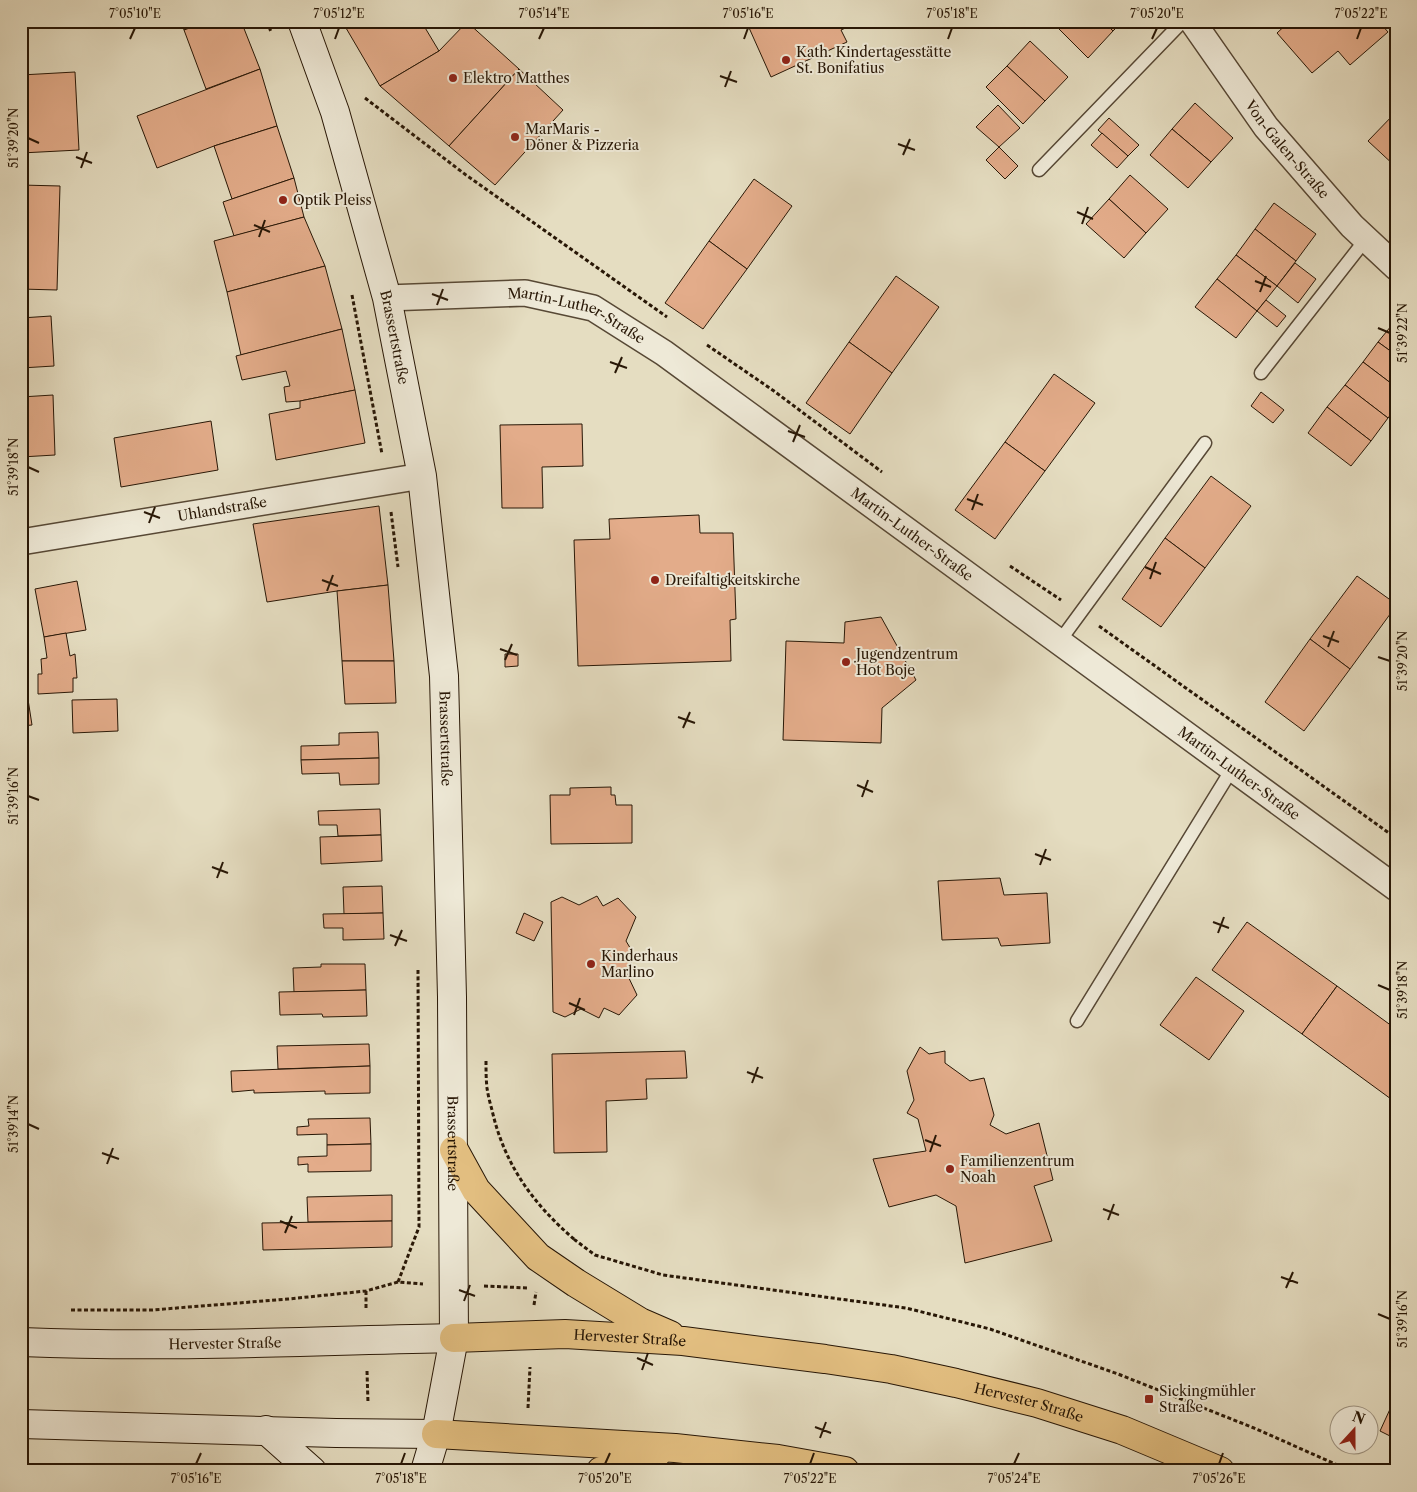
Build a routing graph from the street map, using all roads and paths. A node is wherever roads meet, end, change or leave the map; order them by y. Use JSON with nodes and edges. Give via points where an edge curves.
{"nodes":[{"id":1,"x":266,"y":21,"type":"edge"},
{"id":2,"x":302,"y":21,"type":"edge"},
{"id":3,"x":1184,"y":21,"type":"edge"},
{"id":4,"x":1192,"y":21,"type":"edge"},
{"id":5,"x":274,"y":40,"type":"dead end"},
{"id":6,"x":362,"y":91,"type":"dead end"},
{"id":7,"x":1039,"y":170,"type":"dead end"},
{"id":8,"x":1366,"y":239,"type":"junction"},
{"id":9,"x":1396,"y":267,"type":"edge"},
{"id":10,"x":352,"y":295,"type":"dead end"},
{"id":11,"x":386,"y":298,"type":"junction"},
{"id":12,"x":673,"y":321,"type":"dead end"},
{"id":13,"x":704,"y":343,"type":"dead end"},
{"id":14,"x":1261,"y":372,"type":"dead end"},
{"id":15,"x":1205,"y":443,"type":"dead end"},
{"id":16,"x":884,"y":474,"type":"dead end"},
{"id":17,"x":422,"y":476,"type":"junction"},
{"id":18,"x":388,"y":481,"type":"junction"},
{"id":19,"x":21,"y":542,"type":"edge"},
{"id":20,"x":1002,"y":561,"type":"dead end"},
{"id":21,"x":398,"y":569,"type":"dead end"},
{"id":22,"x":1081,"y":613,"type":"junction"},
{"id":23,"x":1060,"y":642,"type":"junction"},
{"id":24,"x":1232,"y":769,"type":"junction"},
{"id":25,"x":1396,"y":838,"type":"edge"},
{"id":26,"x":1396,"y":888,"type":"edge"},
{"id":27,"x":418,"y":962,"type":"dead end"},
{"id":28,"x":1077,"y":1021,"type":"dead end"},
{"id":29,"x":486,"y":1060,"type":"dead end"},
{"id":30,"x":454,"y":1150,"type":"junction"},
{"id":31,"x":575,"y":1240,"type":"junction"},
{"id":32,"x":552,"y":1267,"type":"junction"},
{"id":33,"x":366,"y":1291,"type":"junction"},
{"id":34,"x":68,"y":1310,"type":"dead end"},
{"id":35,"x":454,"y":1338,"type":"junction"},
{"id":36,"x":367,"y":1340,"type":"junction"},
{"id":37,"x":683,"y":1341,"type":"junction"},
{"id":38,"x":21,"y":1342,"type":"edge"},
{"id":39,"x":21,"y":1424,"type":"edge"},
{"id":40,"x":266,"y":1430,"type":"junction"},
{"id":41,"x":368,"y":1433,"type":"junction"},
{"id":42,"x":436,"y":1434,"type":"junction"},
{"id":43,"x":676,"y":1448,"type":"junction"},
{"id":44,"x":312,"y":1471,"type":"edge"},
{"id":45,"x":368,"y":1471,"type":"edge"},
{"id":46,"x":425,"y":1471,"type":"edge"},
{"id":47,"x":601,"y":1471,"type":"edge"},
{"id":48,"x":845,"y":1471,"type":"edge"},
{"id":49,"x":1220,"y":1471,"type":"edge"},
{"id":50,"x":1351,"y":1471,"type":"edge"}],
"edges":[{"from":1,"to":5,"type":"path"},
{"from":2,"to":11,"type":"main road","name":"Brassertstraße","via":[[335,112]]},
{"from":3,"to":7,"type":"lane"},
{"from":4,"to":8,"type":"street","name":"Von-Galen-Straße","via":[[1266,127]]},
{"from":6,"to":12,"type":"path","via":[[366,99],[466,175]]},
{"from":8,"to":9,"type":"street","name":"Von-Galen-Straße"},
{"from":8,"to":14,"type":"lane"},
{"from":10,"to":18,"type":"path"},
{"from":11,"to":17,"type":"main road","name":"Brassertstraße"},
{"from":11,"to":23,"type":"street","name":"Martin-Luther-Straße","via":[[526,293],[593,308],[664,353]]},
{"from":13,"to":16,"type":"path"},
{"from":15,"to":22,"type":"lane"},
{"from":17,"to":18,"type":"street","name":"Uhlandstraße"},
{"from":17,"to":30,"type":"main road","name":"Brassertstraße","via":[[444,676]]},
{"from":18,"to":19,"type":"street","name":"Uhlandstraße"},
{"from":18,"to":21,"type":"path"},
{"from":20,"to":22,"type":"path"},
{"from":22,"to":23,"type":"lane"},
{"from":22,"to":25,"type":"path"},
{"from":23,"to":24,"type":"street","name":"Martin-Luther-Straße"},
{"from":24,"to":26,"type":"street","name":"Martin-Luther-Straße"},
{"from":24,"to":28,"type":"lane"},
{"from":27,"to":33,"type":"path","via":[[419,1227],[398,1282]]},
{"from":29,"to":31,"type":"path","via":[[487,1089],[496,1127],[511,1164],[534,1199]]},
{"from":30,"to":32,"type":"main road","via":[[476,1190],[538,1257]]},
{"from":30,"to":35,"type":"main road","name":"Brassertstraße"},
{"from":31,"to":32,"type":"path"},
{"from":31,"to":50,"type":"path","via":[[595,1255],[663,1275],[906,1308],[990,1329],[1254,1428]]},
{"from":32,"to":37,"type":"main road","via":[[640,1322]]},
{"from":33,"to":34,"type":"path","via":[[152,1310]]},
{"from":33,"to":36,"type":"path"},
{"from":35,"to":36,"type":"main road","name":"Hervester Straße"},
{"from":35,"to":37,"type":"main road","name":"Hervester Straße","via":[[566,1334]]},
{"from":35,"to":42,"type":"main road","name":"Brassertstraße"},
{"from":36,"to":38,"type":"main road","name":"Hervester Straße","via":[[224,1344]]},
{"from":36,"to":41,"type":"path"},
{"from":37,"to":49,"type":"main road","name":"Hervester Straße","via":[[891,1369],[956,1383],[1037,1403],[1122,1430]]},
{"from":39,"to":40,"type":"main road"},
{"from":40,"to":41,"type":"main road"},
{"from":40,"to":44,"type":"main road"},
{"from":41,"to":42,"type":"main road"},
{"from":41,"to":45,"type":"path"},
{"from":42,"to":43,"type":"main road"},
{"from":42,"to":46,"type":"main road","name":"Brassertstraße"},
{"from":43,"to":47,"type":"main road"},
{"from":43,"to":48,"type":"main road","via":[[778,1459]]}]}
